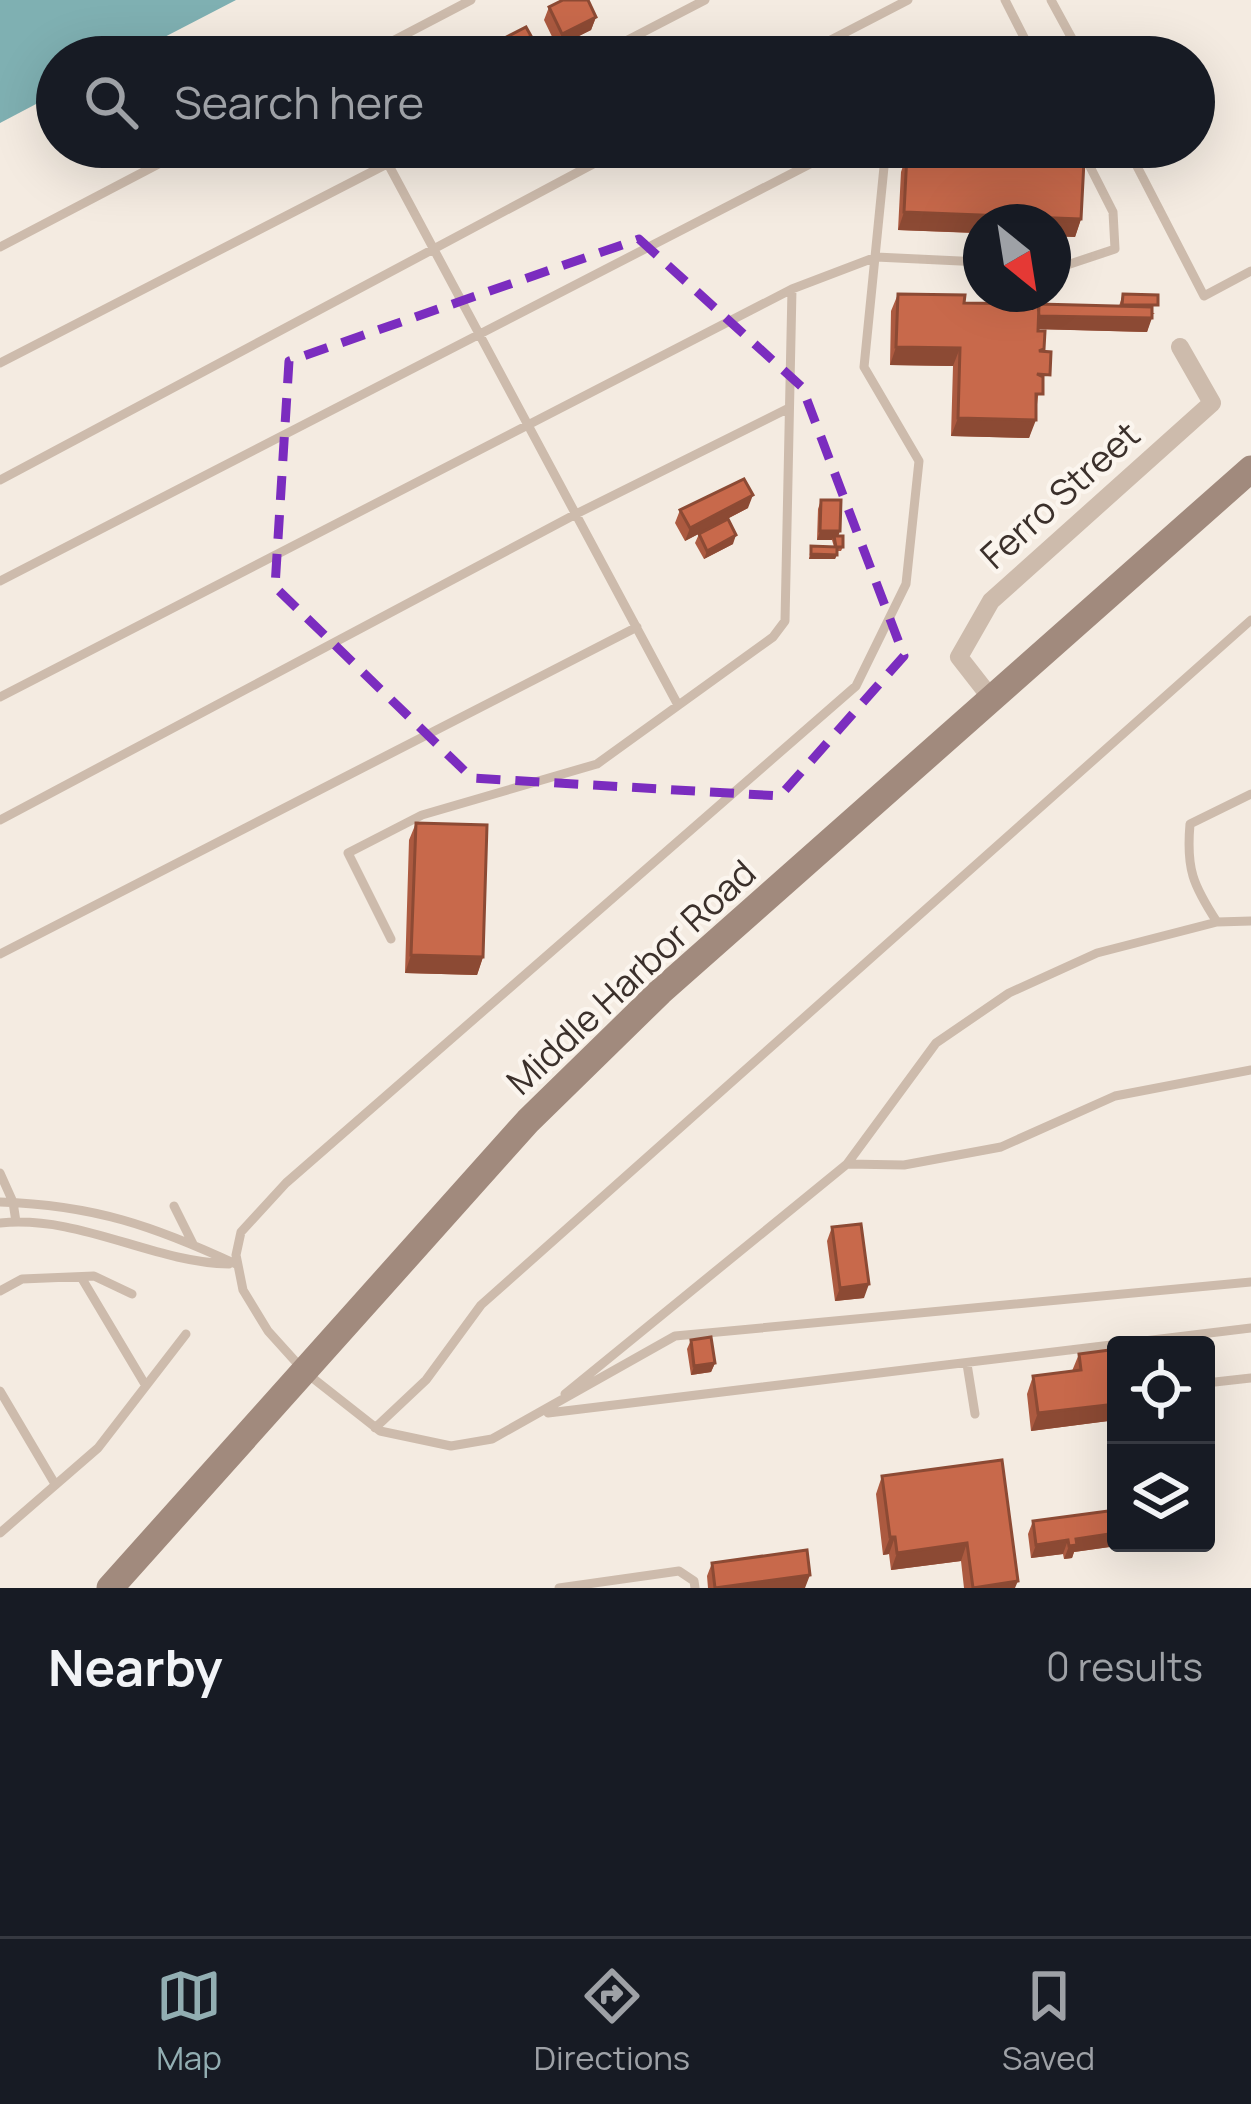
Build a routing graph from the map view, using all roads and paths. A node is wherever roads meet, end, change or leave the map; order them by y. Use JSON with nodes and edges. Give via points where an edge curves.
{"nodes":[{"id":1,"x":471,"y":0,"type":"edge"},
{"id":2,"x":705,"y":0,"type":"edge"},
{"id":3,"x":908,"y":0,"type":"edge"},
{"id":4,"x":1005,"y":0,"type":"edge"},
{"id":5,"x":1051,"y":0,"type":"edge"},
{"id":6,"x":402,"y":36,"type":"edge"},
{"id":7,"x":636,"y":36,"type":"edge"},
{"id":8,"x":839,"y":36,"type":"edge"},
{"id":9,"x":1023,"y":36,"type":"edge"},
{"id":10,"x":1071,"y":36,"type":"edge"},
{"id":11,"x":151,"y":168,"type":"edge"},
{"id":12,"x":380,"y":168,"type":"edge"},
{"id":13,"x":390,"y":168,"type":"edge"},
{"id":14,"x":584,"y":168,"type":"edge"},
{"id":15,"x":803,"y":168,"type":"edge"},
{"id":16,"x":884,"y":168,"type":"edge"},
{"id":17,"x":1091,"y":168,"type":"edge"},
{"id":18,"x":1138,"y":168,"type":"edge"},
{"id":19,"x":432,"y":247,"type":"junction"},
{"id":20,"x":0,"y":248,"type":"edge"},
{"id":21,"x":876,"y":257,"type":"junction"},
{"id":22,"x":963,"y":261,"type":"edge"},
{"id":23,"x":1071,"y":265,"type":"edge"},
{"id":24,"x":1251,"y":271,"type":"edge"},
{"id":25,"x":792,"y":289,"type":"junction"},
{"id":26,"x":480,"y":336,"type":"junction"},
{"id":27,"x":1180,"y":347,"type":"dead end"},
{"id":28,"x":0,"y":362,"type":"edge"},
{"id":29,"x":789,"y":408,"type":"junction"},
{"id":30,"x":528,"y":426,"type":"junction"},
{"id":31,"x":1251,"y":469,"type":"edge"},
{"id":32,"x":0,"y":480,"type":"edge"},
{"id":33,"x":576,"y":514,"type":"junction"},
{"id":34,"x":0,"y":581,"type":"edge"},
{"id":35,"x":1249,"y":626,"type":"edge"},
{"id":36,"x":637,"y":627,"type":"junction"},
{"id":37,"x":0,"y":697,"type":"edge"},
{"id":38,"x":992,"y":698,"type":"junction"},
{"id":39,"x":678,"y":705,"type":"junction"},
{"id":40,"x":1251,"y":794,"type":"edge"},
{"id":41,"x":0,"y":820,"type":"edge"},
{"id":42,"x":1251,"y":921,"type":"edge"},
{"id":43,"x":1217,"y":922,"type":"junction"},
{"id":44,"x":391,"y":939,"type":"dead end"},
{"id":45,"x":0,"y":955,"type":"edge"},
{"id":46,"x":1251,"y":1070,"type":"edge"},
{"id":47,"x":847,"y":1164,"type":"junction"},
{"id":48,"x":0,"y":1173,"type":"edge"},
{"id":49,"x":0,"y":1202,"type":"edge"},
{"id":50,"x":13,"y":1202,"type":"junction"},
{"id":51,"x":175,"y":1206,"type":"dead end"},
{"id":52,"x":16,"y":1222,"type":"junction"},
{"id":53,"x":0,"y":1223,"type":"edge"},
{"id":54,"x":193,"y":1244,"type":"junction"},
{"id":55,"x":238,"y":1264,"type":"junction"},
{"id":56,"x":81,"y":1276,"type":"junction"},
{"id":57,"x":1251,"y":1282,"type":"edge"},
{"id":58,"x":0,"y":1292,"type":"edge"},
{"id":59,"x":132,"y":1294,"type":"dead end"},
{"id":60,"x":1251,"y":1328,"type":"edge"},
{"id":61,"x":186,"y":1334,"type":"dead end"},
{"id":62,"x":1215,"y":1336,"type":"edge"},
{"id":63,"x":1107,"y":1349,"type":"edge"},
{"id":64,"x":967,"y":1364,"type":"junction"},
{"id":65,"x":305,"y":1372,"type":"junction"},
{"id":66,"x":1251,"y":1378,"type":"edge"},
{"id":67,"x":1215,"y":1382,"type":"edge"},
{"id":68,"x":146,"y":1386,"type":"junction"},
{"id":69,"x":0,"y":1391,"type":"edge"},
{"id":70,"x":540,"y":1414,"type":"junction"},
{"id":71,"x":975,"y":1414,"type":"dead end"},
{"id":72,"x":375,"y":1427,"type":"junction"},
{"id":73,"x":56,"y":1484,"type":"junction"},
{"id":74,"x":29,"y":1507,"type":"junction"},
{"id":75,"x":0,"y":1522,"type":"edge"},
{"id":76,"x":0,"y":1533,"type":"edge"},
{"id":77,"x":708,"y":1572,"type":"edge"},
{"id":78,"x":686,"y":1575,"type":"junction"},
{"id":79,"x":110,"y":1588,"type":"edge"},
{"id":80,"x":559,"y":1588,"type":"edge"},
{"id":81,"x":695,"y":1588,"type":"edge"}],
"edges":[{"from":1,"to":6,"type":"lane"},
{"from":2,"to":7,"type":"lane"},
{"from":3,"to":8,"type":"lane"},
{"from":4,"to":9,"type":"lane"},
{"from":5,"to":10,"type":"lane"},
{"from":11,"to":20,"type":"lane"},
{"from":12,"to":28,"type":"lane"},
{"from":13,"to":19,"type":"lane"},
{"from":14,"to":19,"type":"lane"},
{"from":15,"to":26,"type":"lane"},
{"from":16,"to":21,"type":"lane"},
{"from":17,"to":23,"type":"lane","via":[[1113,212],[1115,249]]},
{"from":18,"to":24,"type":"lane","via":[[1204,296]]},
{"from":19,"to":26,"type":"lane"},
{"from":19,"to":32,"type":"lane"},
{"from":21,"to":22,"type":"lane"},
{"from":21,"to":25,"type":"lane"},
{"from":21,"to":55,"type":"lane","via":[[864,367],[919,461],[906,584],[856,686],[286,1183],[241,1232]]},
{"from":25,"to":29,"type":"lane"},
{"from":25,"to":30,"type":"lane"},
{"from":26,"to":30,"type":"lane"},
{"from":26,"to":34,"type":"lane"},
{"from":27,"to":38,"type":"street","name":"Ferro Street","via":[[1212,403],[991,601],[959,657]]},
{"from":29,"to":33,"type":"lane"},
{"from":29,"to":39,"type":"lane","via":[[785,621]]},
{"from":30,"to":33,"type":"lane"},
{"from":30,"to":37,"type":"lane"},
{"from":31,"to":38,"type":"main road","name":"Middle Harbor Road"},
{"from":33,"to":36,"type":"lane"},
{"from":33,"to":41,"type":"lane"},
{"from":35,"to":72,"type":"lane","via":[[481,1305],[426,1380]]},
{"from":36,"to":39,"type":"lane"},
{"from":36,"to":45,"type":"lane"},
{"from":38,"to":65,"type":"main road","name":"Middle Harbor Road","via":[[528,1120]]},
{"from":39,"to":44,"type":"lane","via":[[597,764],[422,815],[348,853]]},
{"from":40,"to":43,"type":"lane","via":[[1190,824],[1193,885]]},
{"from":42,"to":43,"type":"lane"},
{"from":43,"to":47,"type":"lane","via":[[1097,953],[1009,993],[936,1042]]},
{"from":46,"to":47,"type":"lane","via":[[1115,1096],[1001,1147],[904,1165]]},
{"from":47,"to":70,"type":"lane"},
{"from":48,"to":50,"type":"lane"},
{"from":49,"to":50,"type":"lane"},
{"from":50,"to":52,"type":"lane"},
{"from":50,"to":54,"type":"lane","via":[[115,1215]]},
{"from":51,"to":54,"type":"lane"},
{"from":52,"to":53,"type":"lane"},
{"from":52,"to":55,"type":"lane","via":[[92,1232],[200,1264]]},
{"from":54,"to":55,"type":"lane"},
{"from":55,"to":65,"type":"lane","via":[[268,1331]]},
{"from":56,"to":58,"type":"lane","via":[[22,1279]]},
{"from":56,"to":59,"type":"lane"},
{"from":56,"to":68,"type":"lane"},
{"from":57,"to":70,"type":"lane","via":[[675,1336]]},
{"from":60,"to":62,"type":"lane"},
{"from":61,"to":68,"type":"lane"},
{"from":63,"to":64,"type":"lane"},
{"from":64,"to":70,"type":"lane"},
{"from":64,"to":71,"type":"lane"},
{"from":65,"to":72,"type":"lane"},
{"from":65,"to":79,"type":"main road","name":"Middle Harbor Road"},
{"from":66,"to":67,"type":"lane"},
{"from":68,"to":73,"type":"lane","via":[[98,1448]]},
{"from":69,"to":73,"type":"lane"},
{"from":70,"to":72,"type":"lane","via":[[492,1439],[451,1446]]},
{"from":73,"to":74,"type":"lane"},
{"from":74,"to":75,"type":"lane"},
{"from":74,"to":76,"type":"lane"},
{"from":77,"to":78,"type":"lane"},
{"from":78,"to":80,"type":"lane"},
{"from":78,"to":81,"type":"lane"}]}
